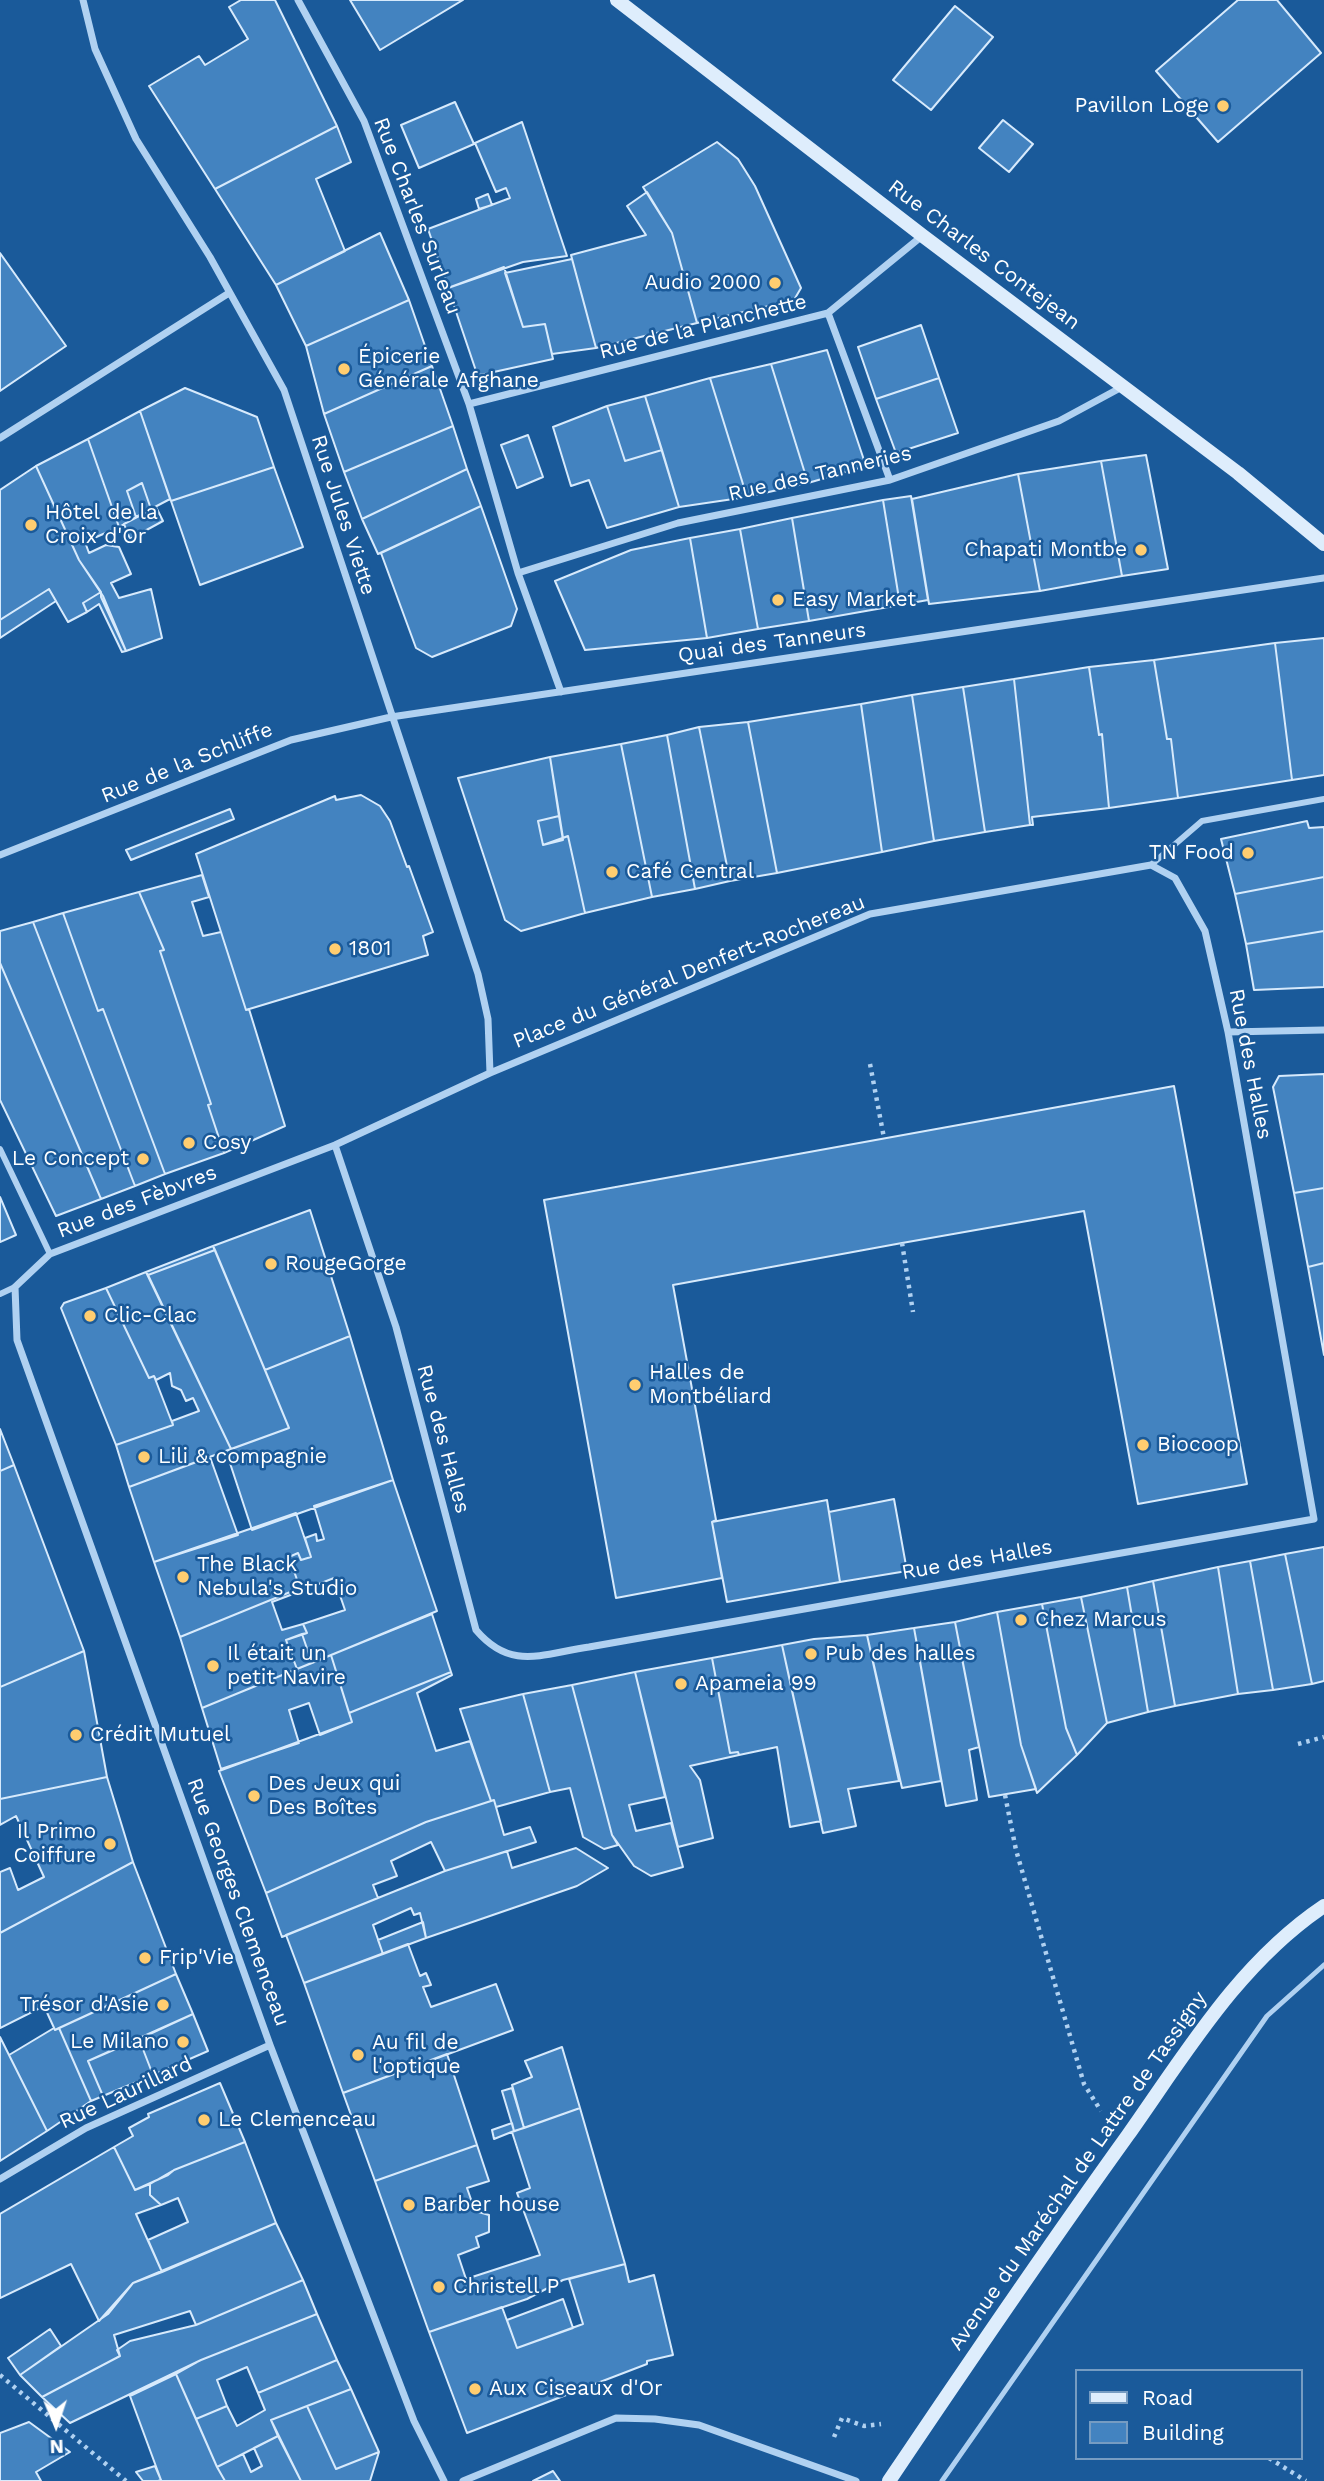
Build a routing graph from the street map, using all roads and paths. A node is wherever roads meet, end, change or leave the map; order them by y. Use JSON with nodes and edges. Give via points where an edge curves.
{"nodes":[{"id":1,"x":83,"y":0,"type":"edge"},
{"id":2,"x":298,"y":0,"type":"edge"},
{"id":3,"x":617,"y":0,"type":"edge"},
{"id":4,"x":923,"y":236,"type":"junction"},
{"id":5,"x":229,"y":293,"type":"junction"},
{"id":6,"x":828,"y":313,"type":"junction"},
{"id":7,"x":1123,"y":386,"type":"junction"},
{"id":8,"x":469,"y":404,"type":"junction"},
{"id":9,"x":0,"y":438,"type":"edge"},
{"id":10,"x":890,"y":480,"type":"junction"},
{"id":11,"x":1324,"y":544,"type":"edge"},
{"id":12,"x":518,"y":573,"type":"junction"},
{"id":13,"x":1324,"y":578,"type":"edge"},
{"id":14,"x":561,"y":692,"type":"junction"},
{"id":15,"x":391,"y":717,"type":"junction"},
{"id":16,"x":1324,"y":799,"type":"edge"},
{"id":17,"x":0,"y":855,"type":"edge"},
{"id":18,"x":1151,"y":865,"type":"junction"},
{"id":19,"x":1324,"y":1030,"type":"edge"},
{"id":20,"x":1228,"y":1032,"type":"junction"},
{"id":21,"x":870,"y":1064,"type":"dead end"},
{"id":22,"x":490,"y":1073,"type":"junction"},
{"id":23,"x":884,"y":1138,"type":"dead end"},
{"id":24,"x":335,"y":1145,"type":"junction"},
{"id":25,"x":0,"y":1149,"type":"edge"},
{"id":26,"x":902,"y":1243,"type":"dead end"},
{"id":27,"x":50,"y":1254,"type":"junction"},
{"id":28,"x":15,"y":1287,"type":"junction"},
{"id":29,"x":0,"y":1294,"type":"edge"},
{"id":30,"x":914,"y":1312,"type":"dead end"},
{"id":31,"x":1324,"y":1737,"type":"edge"},
{"id":32,"x":1298,"y":1744,"type":"dead end"},
{"id":33,"x":1005,"y":1795,"type":"dead end"},
{"id":34,"x":1324,"y":1906,"type":"edge"},
{"id":35,"x":1324,"y":1965,"type":"edge"},
{"id":36,"x":270,"y":2045,"type":"junction"},
{"id":37,"x":1094,"y":2123,"type":"dead end"},
{"id":38,"x":0,"y":2179,"type":"edge"},
{"id":39,"x":0,"y":2375,"type":"edge"},
{"id":40,"x":888,"y":2413,"type":"dead end"},
{"id":41,"x":1272,"y":2460,"type":"edge"},
{"id":42,"x":821,"y":2466,"type":"junction"},
{"id":43,"x":126,"y":2481,"type":"edge"},
{"id":44,"x":444,"y":2481,"type":"edge"},
{"id":45,"x":463,"y":2481,"type":"edge"},
{"id":46,"x":856,"y":2481,"type":"edge"},
{"id":47,"x":889,"y":2481,"type":"edge"},
{"id":48,"x":942,"y":2481,"type":"edge"},
{"id":49,"x":1306,"y":2481,"type":"edge"}],
"edges":[{"from":1,"to":5,"type":"street","name":"Rue Jules Viette","via":[[95,49],[136,139]]},
{"from":2,"to":8,"type":"street","name":"Rue Charles Surleau","via":[[364,121]]},
{"from":3,"to":4,"type":"main road","name":"Rue Charles Contejean"},
{"from":4,"to":6,"type":"street","name":"Rue de la Planchette"},
{"from":4,"to":7,"type":"main road","name":"Rue Charles Contejean"},
{"from":5,"to":9,"type":"street"},
{"from":5,"to":15,"type":"street","name":"Rue Jules Viette","via":[[284,390]]},
{"from":6,"to":8,"type":"street","name":"Rue de la Planchette"},
{"from":6,"to":10,"type":"street"},
{"from":7,"to":10,"type":"street","name":"Rue des Tanneries","via":[[1059,421]]},
{"from":7,"to":11,"type":"main road","name":"Rue Charles Contejean","via":[[1292,514]]},
{"from":8,"to":12,"type":"street","name":"Rue Charles Surleau"},
{"from":10,"to":12,"type":"street","name":"Rue des Tanneries","via":[[678,523]]},
{"from":12,"to":14,"type":"street","name":"Rue Charles Surleau"},
{"from":13,"to":14,"type":"street","name":"Quai des Tanneurs"},
{"from":14,"to":15,"type":"street","name":"Quai des Tanneurs"},
{"from":15,"to":17,"type":"street","name":"Rue de la Schliffe","via":[[291,740]]},
{"from":15,"to":22,"type":"street","name":"Rue Jules Viette","via":[[478,974],[488,1019]]},
{"from":16,"to":18,"type":"street","via":[[1202,821]]},
{"from":18,"to":20,"type":"street","name":"Rue des Halles","via":[[1175,878],[1205,931]]},
{"from":18,"to":22,"type":"street","name":"Place du Général Denfert-Rochereau","via":[[870,914]]},
{"from":19,"to":20,"type":"street"},
{"from":20,"to":24,"type":"street","name":"Rue des Halles","via":[[1314,1519],[519,1657],[492,1648],[476,1630],[396,1328]]},
{"from":21,"to":23,"type":"path"},
{"from":22,"to":24,"type":"street","name":"Place du Général Denfert-Rochereau"},
{"from":24,"to":27,"type":"street","name":"Rue des Fèbvres"},
{"from":25,"to":27,"type":"street"},
{"from":26,"to":30,"type":"path"},
{"from":27,"to":28,"type":"street","name":"Rue des Fèbvres"},
{"from":28,"to":29,"type":"street","name":"Rue des Fèbvres"},
{"from":28,"to":36,"type":"street","name":"Rue Georges Clemenceau","via":[[17,1340]]},
{"from":31,"to":32,"type":"path"},
{"from":33,"to":37,"type":"path","via":[[1016,1850],[1084,2084],[1102,2112]]},
{"from":34,"to":47,"type":"main road","name":"Avenue du Maréchal de Lattre de Tassigny","via":[[1301,1921],[1234,1984],[1002,2312]]},
{"from":35,"to":48,"type":"lane","via":[[1267,2016]]},
{"from":36,"to":38,"type":"street","name":"Rue Laurillard","via":[[86,2128]]},
{"from":36,"to":44,"type":"street","name":"Rue Georges Clemenceau","via":[[414,2421]]},
{"from":39,"to":43,"type":"path"},
{"from":40,"to":42,"type":"path","via":[[881,2424],[864,2426],[842,2418]]},
{"from":41,"to":49,"type":"path"},
{"from":42,"to":45,"type":"street","via":[[699,2425],[616,2418]]},
{"from":42,"to":46,"type":"street"}]}
